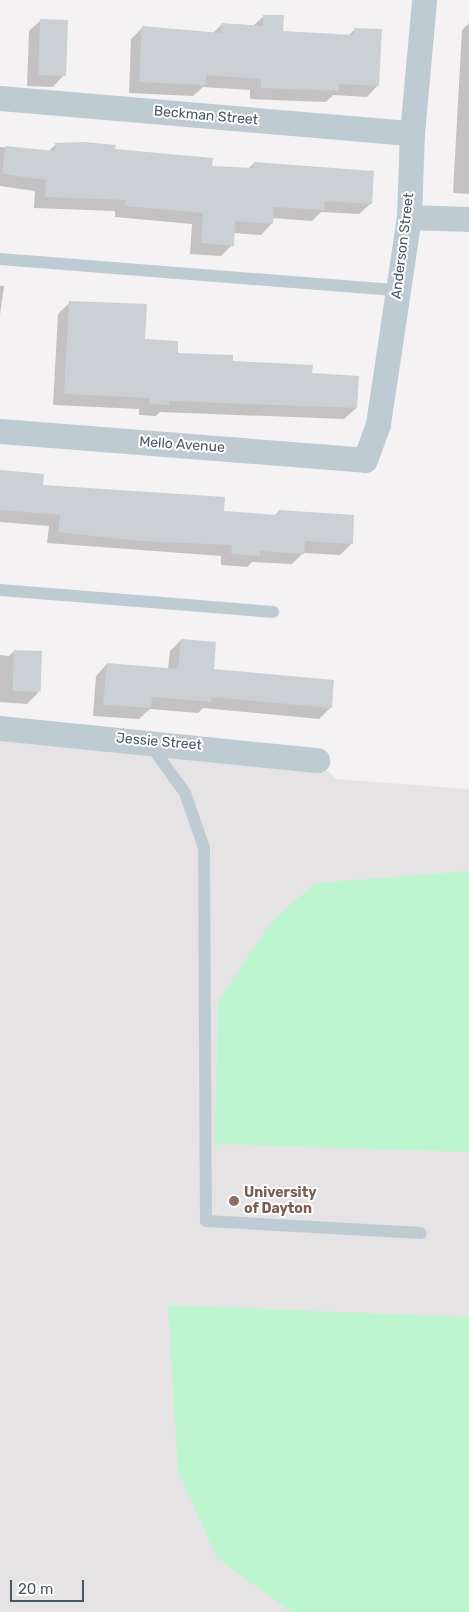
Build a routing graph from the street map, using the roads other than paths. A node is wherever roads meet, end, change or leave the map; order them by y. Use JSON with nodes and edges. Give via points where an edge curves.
{"nodes":[{"id":1,"x":424,"y":0,"type":"edge"},
{"id":2,"x":0,"y":98,"type":"edge"},
{"id":3,"x":412,"y":133,"type":"junction"},
{"id":4,"x":409,"y":217,"type":"junction"},
{"id":5,"x":469,"y":219,"type":"edge"},
{"id":6,"x":0,"y":259,"type":"edge"},
{"id":7,"x":398,"y":290,"type":"junction"},
{"id":8,"x":0,"y":431,"type":"edge"},
{"id":9,"x":365,"y":460,"type":"joint"},
{"id":10,"x":0,"y":590,"type":"edge"},
{"id":11,"x":272,"y":612,"type":"dead end"},
{"id":12,"x":0,"y":728,"type":"edge"},
{"id":13,"x":147,"y":741,"type":"junction"},
{"id":14,"x":317,"y":760,"type":"dead end"},
{"id":15,"x":421,"y":1233,"type":"dead end"}],
"edges":[{"from":1,"to":3,"type":"street","name":"Anderson Street"},
{"from":2,"to":3,"type":"street","name":"Beckman Street"},
{"from":3,"to":4,"type":"street","name":"Anderson Street"},
{"from":4,"to":5,"type":"street"},
{"from":4,"to":7,"type":"street","name":"Anderson Street"},
{"from":6,"to":7,"type":"lane"},
{"from":7,"to":9,"type":"street","name":"Anderson Street","via":[[378,424]]},
{"from":8,"to":9,"type":"street","name":"Mello Avenue"},
{"from":10,"to":11,"type":"lane"},
{"from":12,"to":13,"type":"street","name":"Jessie Street"},
{"from":13,"to":14,"type":"street","name":"Jessie Street"},
{"from":13,"to":15,"type":"lane","via":[[185,793],[204,848],[206,1221]]}]}
